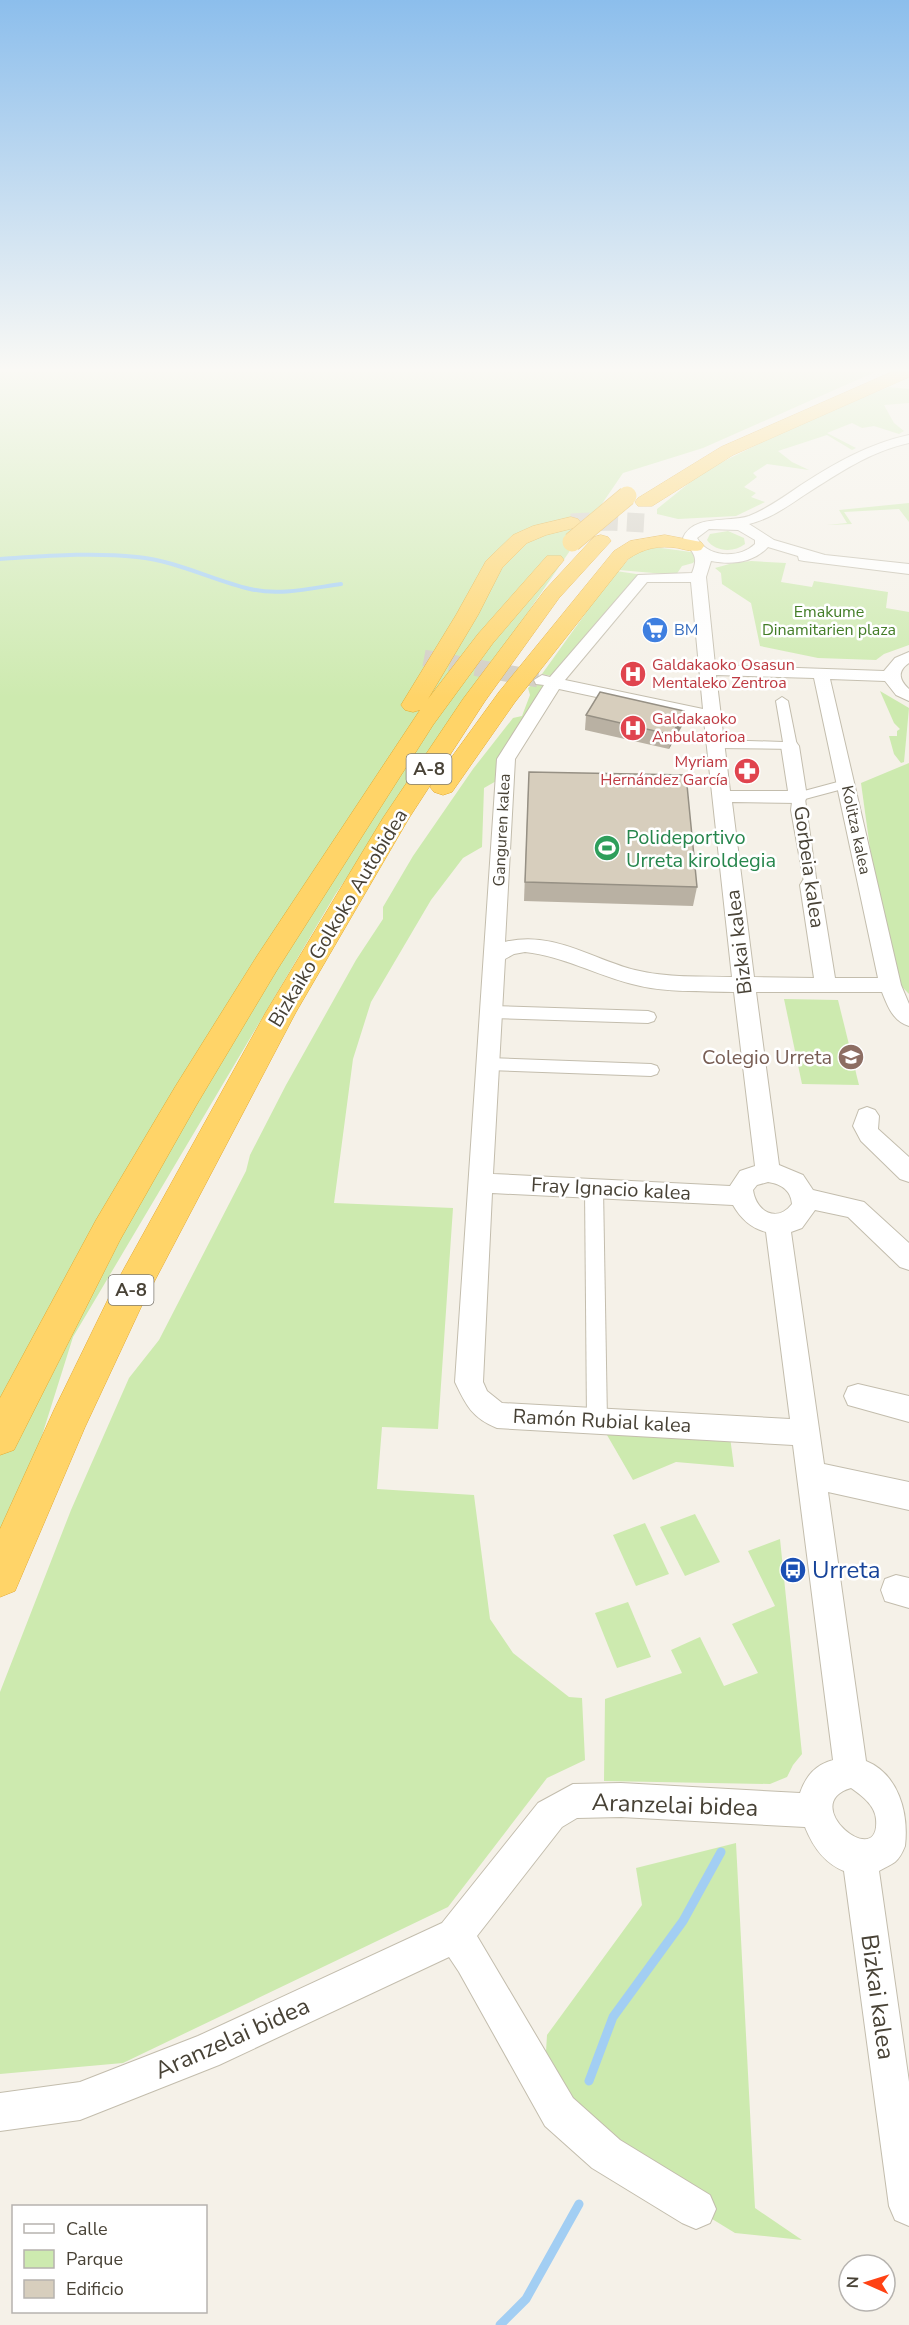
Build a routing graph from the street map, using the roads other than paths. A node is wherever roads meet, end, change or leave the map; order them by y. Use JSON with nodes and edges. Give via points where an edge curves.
{"nodes":[{"id":1,"x":654,"y":480,"type":"edge"},
{"id":2,"x":671,"y":480,"type":"edge"},
{"id":3,"x":820,"y":480,"type":"edge"},
{"id":4,"x":636,"y":499,"type":"junction"},
{"id":5,"x":758,"y":517,"type":"junction"},
{"id":6,"x":644,"y":523,"type":"tunnel mouth"},
{"id":7,"x":728,"y":524,"type":"junction"},
{"id":8,"x":572,"y":533,"type":"junction"},
{"id":9,"x":759,"y":537,"type":"junction"},
{"id":10,"x":699,"y":554,"type":"junction"},
{"id":11,"x":741,"y":557,"type":"junction"},
{"id":12,"x":819,"y":557,"type":"junction"},
{"id":13,"x":909,"y":569,"type":"edge"},
{"id":14,"x":909,"y":657,"type":"edge"},
{"id":15,"x":707,"y":670,"type":"junction"},
{"id":16,"x":821,"y":674,"type":"junction"},
{"id":17,"x":891,"y":676,"type":"junction"},
{"id":18,"x":546,"y":681,"type":"junction"},
{"id":19,"x":909,"y":696,"type":"edge"},
{"id":20,"x":782,"y":701,"type":"dead end"},
{"id":21,"x":712,"y":716,"type":"junction"},
{"id":22,"x":716,"y":744,"type":"junction"},
{"id":23,"x":790,"y":746,"type":"junction"},
{"id":24,"x":845,"y":784,"type":"junction"},
{"id":25,"x":722,"y":796,"type":"junction"},
{"id":26,"x":798,"y":797,"type":"junction"},
{"id":27,"x":810,"y":885,"type":"joint"},
{"id":28,"x":494,"y":957,"type":"junction"},
{"id":29,"x":744,"y":985,"type":"junction"},
{"id":30,"x":826,"y":985,"type":"junction"},
{"id":31,"x":890,"y":985,"type":"junction"},
{"id":32,"x":251,"y":987,"type":"junction"},
{"id":33,"x":280,"y":1012,"type":"junction"},
{"id":34,"x":491,"y":1012,"type":"junction"},
{"id":35,"x":648,"y":1017,"type":"dead end"},
{"id":36,"x":909,"y":1018,"type":"edge"},
{"id":37,"x":488,"y":1064,"type":"junction"},
{"id":38,"x":651,"y":1070,"type":"dead end"},
{"id":39,"x":867,"y":1116,"type":"dead end"},
{"id":40,"x":768,"y":1172,"type":"junction"},
{"id":41,"x":909,"y":1172,"type":"edge"},
{"id":42,"x":482,"y":1183,"type":"junction"},
{"id":43,"x":594,"y":1188,"type":"junction"},
{"id":44,"x":741,"y":1196,"type":"junction"},
{"id":45,"x":805,"y":1198,"type":"junction"},
{"id":46,"x":778,"y":1224,"type":"junction"},
{"id":47,"x":909,"y":1259,"type":"edge"},
{"id":48,"x":858,"y":1396,"type":"dead end"},
{"id":49,"x":909,"y":1409,"type":"edge"},
{"id":50,"x":597,"y":1421,"type":"junction"},
{"id":51,"x":806,"y":1433,"type":"junction"},
{"id":52,"x":0,"y":1437,"type":"edge"},
{"id":53,"x":811,"y":1476,"type":"junction"},
{"id":54,"x":909,"y":1496,"type":"edge"},
{"id":55,"x":0,"y":1576,"type":"edge"},
{"id":56,"x":851,"y":1771,"type":"junction"},
{"id":57,"x":815,"y":1811,"type":"junction"},
{"id":58,"x":902,"y":1819,"type":"edge"},
{"id":59,"x":860,"y":1858,"type":"junction"},
{"id":60,"x":455,"y":1936,"type":"junction"},
{"id":61,"x":898,"y":2066,"type":"edge"},
{"id":62,"x":0,"y":2112,"type":"edge"},
{"id":63,"x":909,"y":2206,"type":"edge"},
{"id":64,"x":696,"y":2209,"type":"dead end"}],
"edges":[{"from":1,"to":4,"type":"highway","name":"Bizkaiko Golkoko Autobidea","number":"A-8"},
{"from":2,"to":4,"type":"highway","name":"Bizkaiko Golkoko Autobidea","number":"A-8"},
{"from":3,"to":5,"type":"street"},
{"from":4,"to":8,"type":"highway","name":"Bizkaiko Golkoko Autobidea","number":"A-8","bridge":true},
{"from":4,"to":33,"type":"highway","name":"Bizkaiko Golkoko Autobidea","number":"A-8","via":[[552,594],[475,699],[396,818]]},
{"from":5,"to":7,"type":"street"},
{"from":5,"to":9,"type":"street","via":[[755,529]]},
{"from":6,"to":10,"type":"highway"},
{"from":7,"to":9,"type":"street","via":[[749,529]]},
{"from":7,"to":10,"type":"street"},
{"from":8,"to":32,"type":"highway","name":"Bizkaiko Golkoko Autobidea","number":"A-8","via":[[439,703]]},
{"from":8,"to":32,"type":"highway","via":[[540,530],[520,539],[493,566],[428,683],[310,869]]},
{"from":9,"to":11,"type":"street","via":[[762,545],[758,550]]},
{"from":9,"to":12,"type":"street"},
{"from":10,"to":11,"type":"street","via":[[712,561]]},
{"from":10,"to":15,"type":"street","name":"Bizkai kalea"},
{"from":10,"to":18,"type":"street","name":"Ganguren kalea","via":[[643,578]]},
{"from":10,"to":33,"type":"highway","via":[[674,542],[651,542],[638,544],[621,555],[507,697],[411,832],[353,924]]},
{"from":11,"to":12,"type":"street"},
{"from":12,"to":13,"type":"street"},
{"from":14,"to":17,"type":"street","via":[[892,668]]},
{"from":15,"to":16,"type":"street"},
{"from":15,"to":21,"type":"street","name":"Bizkai kalea"},
{"from":16,"to":17,"type":"street"},
{"from":16,"to":24,"type":"street","name":"Kolitza kalea"},
{"from":17,"to":19,"type":"street","via":[[895,685]]},
{"from":18,"to":21,"type":"street"},
{"from":18,"to":28,"type":"street","name":"Ganguren kalea","via":[[506,759]]},
{"from":20,"to":23,"type":"street"},
{"from":21,"to":22,"type":"street","name":"Bizkai kalea"},
{"from":22,"to":23,"type":"street"},
{"from":22,"to":25,"type":"street","name":"Bizkai kalea"},
{"from":23,"to":26,"type":"street"},
{"from":24,"to":26,"type":"street","name":"Gorbeia kalea"},
{"from":24,"to":31,"type":"street","name":"Kolitza kalea"},
{"from":25,"to":26,"type":"street"},
{"from":25,"to":29,"type":"street","name":"Bizkai kalea"},
{"from":26,"to":27,"type":"street","name":"Gorbeia kalea"},
{"from":27,"to":30,"type":"street","name":"Gorbeia kalea"},
{"from":28,"to":29,"type":"street","via":[[511,946],[537,946],[646,981]]},
{"from":28,"to":34,"type":"street","name":"Ganguren kalea"},
{"from":29,"to":30,"type":"street"},
{"from":29,"to":40,"type":"street","name":"Bizkai kalea"},
{"from":30,"to":31,"type":"street"},
{"from":31,"to":36,"type":"street","name":"Kolitza kalea","via":[[898,1007]]},
{"from":32,"to":52,"type":"highway","name":"Bizkaiko Golkoko Autobidea","number":"A-8","via":[[88,1265]]},
{"from":33,"to":55,"type":"highway","name":"Bizkaiko Golkoko Autobidea","number":"A-8","via":[[128,1296]]},
{"from":34,"to":35,"type":"street"},
{"from":34,"to":37,"type":"street","name":"Ganguren kalea"},
{"from":37,"to":38,"type":"street"},
{"from":37,"to":42,"type":"street","name":"Ganguren kalea"},
{"from":39,"to":41,"type":"street","via":[[865,1126],[869,1135]]},
{"from":40,"to":44,"type":"street","via":[[751,1176]]},
{"from":40,"to":45,"type":"street","via":[[788,1177]]},
{"from":42,"to":43,"type":"street","name":"Fray Ignacio kalea"},
{"from":42,"to":50,"type":"street","name":"Ramón Rubial kalea","via":[[469,1382],[477,1400],[497,1415]]},
{"from":43,"to":44,"type":"street","name":"Fray Ignacio kalea"},
{"from":43,"to":50,"type":"street"},
{"from":44,"to":46,"type":"street","via":[[757,1219]]},
{"from":45,"to":46,"type":"street","via":[[805,1206],[796,1219]]},
{"from":45,"to":47,"type":"street","via":[[855,1209]]},
{"from":46,"to":51,"type":"street"},
{"from":48,"to":49,"type":"street"},
{"from":50,"to":51,"type":"street","name":"Ramón Rubial kalea"},
{"from":51,"to":53,"type":"street"},
{"from":53,"to":54,"type":"street"},
{"from":53,"to":56,"type":"street"},
{"from":56,"to":57,"type":"street","via":[[828,1777],[816,1798]]},
{"from":56,"to":58,"type":"street","via":[[869,1778],[884,1792]]},
{"from":57,"to":59,"type":"street","via":[[826,1837],[847,1854]]},
{"from":57,"to":60,"type":"street","name":"Aranzelai bidea","via":[[573,1801],[550,1815]]},
{"from":58,"to":59,"type":"street","via":[[882,1851]]},
{"from":59,"to":61,"type":"street","name":"Bizkai kalea"},
{"from":60,"to":62,"type":"street","name":"Aranzelai bidea","via":[[206,2052],[80,2101]]},
{"from":60,"to":64,"type":"street","via":[[559,2112],[577,2133]]},
{"from":61,"to":63,"type":"street","name":"Bizkai kalea"}]}
